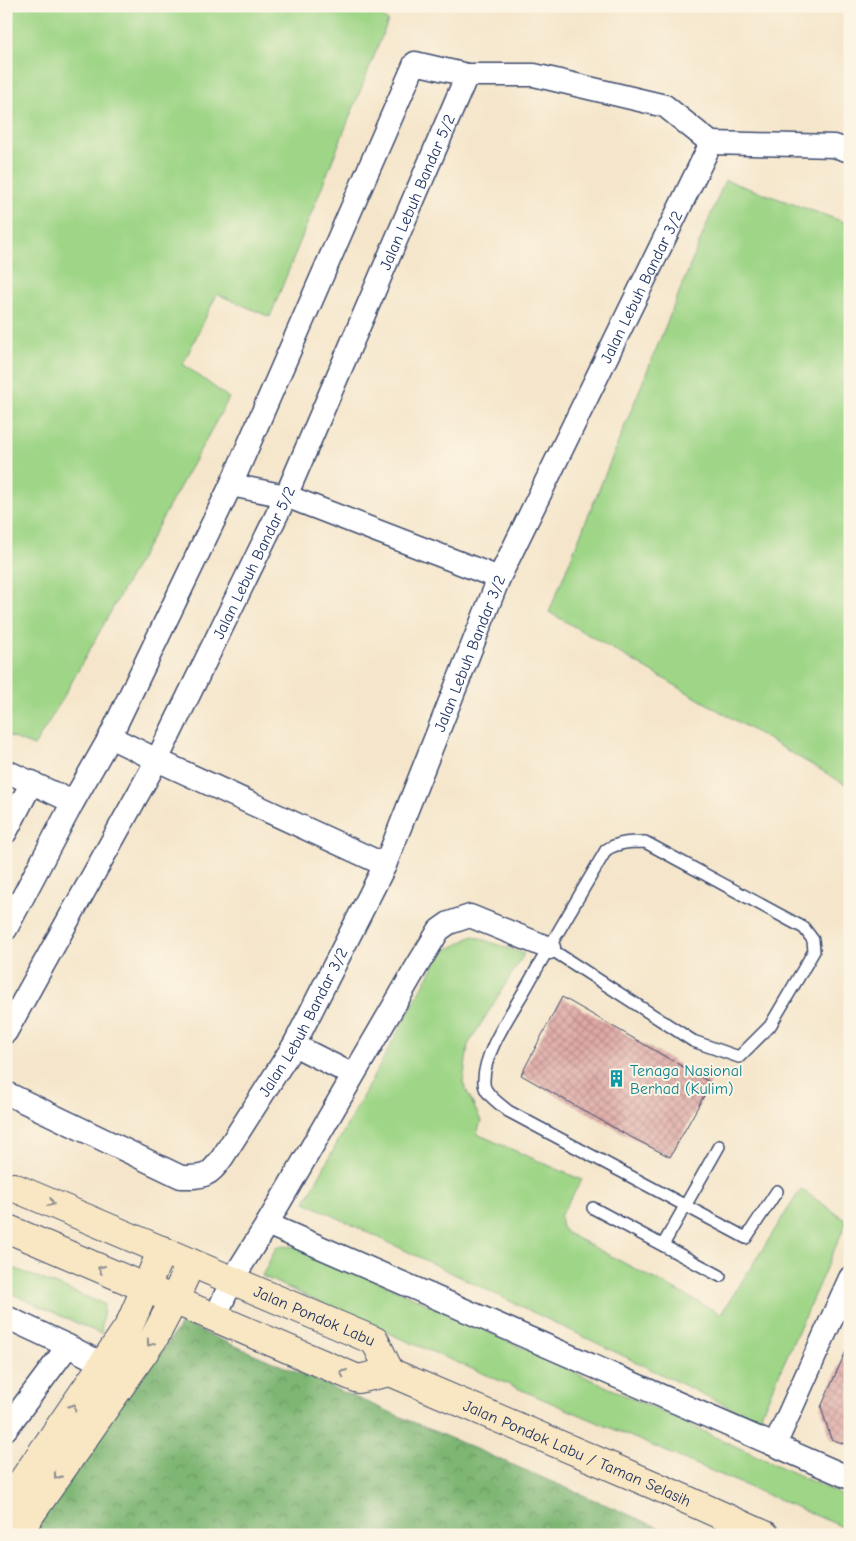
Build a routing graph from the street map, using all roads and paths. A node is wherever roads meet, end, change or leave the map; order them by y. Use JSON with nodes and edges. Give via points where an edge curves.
{"nodes":[{"id":1,"x":467,"y":75,"type":"junction"},
{"id":2,"x":711,"y":143,"type":"junction"},
{"id":3,"x":850,"y":150,"type":"edge"},
{"id":4,"x":231,"y":485,"type":"junction"},
{"id":5,"x":286,"y":496,"type":"junction"},
{"id":6,"x":499,"y":578,"type":"junction"},
{"id":7,"x":110,"y":737,"type":"junction"},
{"id":8,"x":157,"y":760,"type":"junction"},
{"id":9,"x":6,"y":771,"type":"edge"},
{"id":10,"x":32,"y":782,"type":"junction"},
{"id":11,"x":73,"y":802,"type":"junction"},
{"id":12,"x":8,"y":824,"type":"edge"},
{"id":13,"x":385,"y":865,"type":"junction"},
{"id":14,"x":6,"y":929,"type":"edge"},
{"id":15,"x":549,"y":948,"type":"junction"},
{"id":16,"x":6,"y":1032,"type":"edge"},
{"id":17,"x":294,"y":1045,"type":"junction"},
{"id":18,"x":353,"y":1075,"type":"junction"},
{"id":19,"x":6,"y":1093,"type":"edge"},
{"id":20,"x":719,"y":1146,"type":"dead end"},
{"id":21,"x":6,"y":1189,"type":"edge"},
{"id":22,"x":778,"y":1191,"type":"dead end"},
{"id":23,"x":685,"y":1206,"type":"junction"},
{"id":24,"x":593,"y":1208,"type":"dead end"},
{"id":25,"x":267,"y":1224,"type":"junction"},
{"id":26,"x":6,"y":1228,"type":"edge"},
{"id":27,"x":663,"y":1246,"type":"junction"},
{"id":28,"x":162,"y":1250,"type":"junction"},
{"id":29,"x":191,"y":1262,"type":"junction"},
{"id":30,"x":720,"y":1276,"type":"dead end"},
{"id":31,"x":850,"y":1278,"type":"edge"},
{"id":32,"x":232,"y":1280,"type":"junction"},
{"id":33,"x":146,"y":1288,"type":"junction"},
{"id":34,"x":174,"y":1300,"type":"junction"},
{"id":35,"x":6,"y":1316,"type":"edge"},
{"id":36,"x":215,"y":1318,"type":"junction"},
{"id":37,"x":68,"y":1346,"type":"junction"},
{"id":38,"x":103,"y":1364,"type":"junction"},
{"id":39,"x":390,"y":1372,"type":"junction"},
{"id":40,"x":6,"y":1429,"type":"edge"},
{"id":41,"x":775,"y":1445,"type":"junction"},
{"id":42,"x":850,"y":1478,"type":"edge"},
{"id":43,"x":6,"y":1505,"type":"edge"},
{"id":44,"x":16,"y":1535,"type":"edge"},
{"id":45,"x":765,"y":1535,"type":"edge"}],
"edges":[{"from":1,"to":2,"type":"street","via":[[534,75],[665,106]]},
{"from":1,"to":4,"type":"street","via":[[416,63]]},
{"from":1,"to":5,"type":"street","name":"Jalan Lebuh Bandar 5/2"},
{"from":2,"to":3,"type":"street","via":[[834,146]]},
{"from":2,"to":6,"type":"street","name":"Jalan Lebuh Bandar 3/2"},
{"from":4,"to":5,"type":"street"},
{"from":4,"to":7,"type":"street"},
{"from":5,"to":6,"type":"street"},
{"from":5,"to":8,"type":"street","name":"Jalan Lebuh Bandar 5/2"},
{"from":6,"to":13,"type":"street","name":"Jalan Lebuh Bandar 3/2"},
{"from":7,"to":8,"type":"street"},
{"from":7,"to":11,"type":"street"},
{"from":8,"to":13,"type":"street"},
{"from":8,"to":16,"type":"street","name":"Jalan Lebuh Bandar 5/2"},
{"from":9,"to":10,"type":"street"},
{"from":10,"to":11,"type":"street"},
{"from":10,"to":12,"type":"street"},
{"from":11,"to":14,"type":"street"},
{"from":13,"to":17,"type":"street","name":"Jalan Lebuh Bandar 3/2"},
{"from":15,"to":15,"type":"lane","via":[[606,850],[627,842],[645,842],[804,928],[813,940],[814,951],[770,1026],[739,1057],[693,1042]]},
{"from":15,"to":18,"type":"street","via":[[470,916],[449,923],[439,930]]},
{"from":15,"to":23,"type":"lane","via":[[493,1046],[484,1069],[483,1085],[508,1110]]},
{"from":17,"to":18,"type":"street"},
{"from":17,"to":19,"type":"street","name":"Jalan Lebuh Bandar 3/2","via":[[212,1172],[198,1177],[181,1177]]},
{"from":18,"to":25,"type":"street"},
{"from":20,"to":23,"type":"lane"},
{"from":21,"to":28,"type":"main road","name":"Jalan Pondok Labu","one_way":true,"via":[[13,1186]]},
{"from":22,"to":23,"type":"lane","via":[[746,1238]]},
{"from":23,"to":27,"type":"lane"},
{"from":24,"to":27,"type":"lane"},
{"from":25,"to":32,"type":"street"},
{"from":25,"to":41,"type":"street"},
{"from":33,"to":26,"type":"main road","name":"Jalan Pondok Labu","one_way":true},
{"from":27,"to":30,"type":"lane"},
{"from":28,"to":29,"type":"main road","name":"Jalan Pondok Labu"},
{"from":28,"to":33,"type":"main road"},
{"from":29,"to":32,"type":"main road","name":"Jalan Pondok Labu"},
{"from":29,"to":34,"type":"main road"},
{"from":31,"to":41,"type":"street"},
{"from":32,"to":36,"type":"street"},
{"from":32,"to":39,"type":"main road","name":"Jalan Pondok Labu","via":[[375,1341]]},
{"from":33,"to":34,"type":"main road","name":"Jalan Pondok Labu"},
{"from":33,"to":38,"type":"main road","via":[[129,1326]]},
{"from":34,"to":36,"type":"main road","name":"Jalan Pondok Labu"},
{"from":34,"to":44,"type":"main road","one_way":true,"via":[[154,1338]]},
{"from":35,"to":37,"type":"street"},
{"from":39,"to":36,"type":"main road","name":"Jalan Pondok Labu","one_way":true,"via":[[358,1379]]},
{"from":37,"to":38,"type":"street"},
{"from":37,"to":40,"type":"street"},
{"from":43,"to":38,"type":"main road","one_way":true},
{"from":39,"to":45,"type":"main road","name":"Jalan Pondok Labu / Taman Selasih"},
{"from":41,"to":42,"type":"street"}]}
